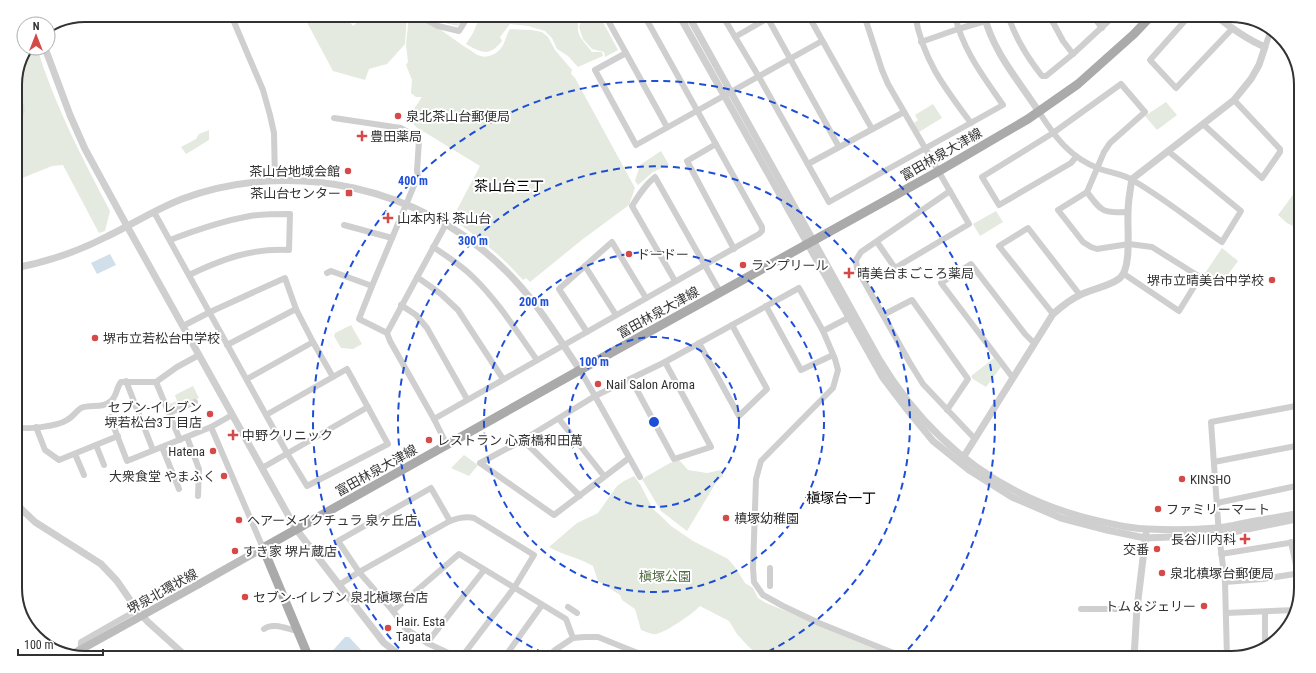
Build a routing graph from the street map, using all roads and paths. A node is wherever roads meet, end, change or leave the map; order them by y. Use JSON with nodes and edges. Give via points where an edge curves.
{"nodes":[{"id":1,"x":234,"y":22,"type":"edge"},
{"id":2,"x":431,"y":22,"type":"edge"},
{"id":3,"x":465,"y":22,"type":"edge"},
{"id":4,"x":609,"y":22,"type":"edge"},
{"id":5,"x":648,"y":22,"type":"edge"},
{"id":6,"x":683,"y":22,"type":"edge"},
{"id":7,"x":692,"y":22,"type":"edge"},
{"id":8,"x":726,"y":22,"type":"edge"},
{"id":9,"x":758,"y":22,"type":"edge"},
{"id":10,"x":770,"y":22,"type":"edge"},
{"id":11,"x":812,"y":22,"type":"edge"},
{"id":12,"x":866,"y":22,"type":"edge"},
{"id":13,"x":916,"y":22,"type":"edge"},
{"id":14,"x":957,"y":22,"type":"edge"},
{"id":15,"x":974,"y":22,"type":"edge"},
{"id":16,"x":986,"y":22,"type":"edge"},
{"id":17,"x":1011,"y":22,"type":"edge"},
{"id":18,"x":1053,"y":22,"type":"edge"},
{"id":19,"x":1097,"y":22,"type":"edge"},
{"id":20,"x":1108,"y":22,"type":"edge"},
{"id":21,"x":1145,"y":22,"type":"edge"},
{"id":22,"x":1184,"y":22,"type":"edge"},
{"id":23,"x":1224,"y":22,"type":"edge"},
{"id":24,"x":958,"y":28,"type":"junction"},
{"id":25,"x":1102,"y":28,"type":"junction"},
{"id":26,"x":1232,"y":29,"type":"junction"},
{"id":27,"x":1269,"y":35,"type":"edge"},
{"id":28,"x":734,"y":37,"type":"junction"},
{"id":29,"x":822,"y":41,"type":"junction"},
{"id":30,"x":920,"y":42,"type":"junction"},
{"id":31,"x":1265,"y":47,"type":"junction"},
{"id":32,"x":626,"y":53,"type":"junction"},
{"id":33,"x":1073,"y":54,"type":"junction"},
{"id":34,"x":48,"y":56,"type":"edge"},
{"id":35,"x":790,"y":59,"type":"junction"},
{"id":36,"x":759,"y":77,"type":"junction"},
{"id":37,"x":728,"y":95,"type":"junction"},
{"id":38,"x":1234,"y":100,"type":"junction"},
{"id":39,"x":698,"y":111,"type":"junction"},
{"id":40,"x":904,"y":112,"type":"junction"},
{"id":41,"x":1039,"y":112,"type":"junction"},
{"id":42,"x":334,"y":118,"type":"dead end"},
{"id":43,"x":971,"y":122,"type":"junction"},
{"id":44,"x":1204,"y":125,"type":"junction"},
{"id":45,"x":667,"y":127,"type":"junction"},
{"id":46,"x":872,"y":129,"type":"junction"},
{"id":47,"x":1053,"y":133,"type":"junction"},
{"id":48,"x":716,"y":144,"type":"junction"},
{"id":49,"x":839,"y":147,"type":"junction"},
{"id":50,"x":926,"y":148,"type":"junction"},
{"id":51,"x":1168,"y":151,"type":"junction"},
{"id":52,"x":1076,"y":157,"type":"junction"},
{"id":53,"x":808,"y":164,"type":"junction"},
{"id":54,"x":1098,"y":168,"type":"junction"},
{"id":55,"x":939,"y":171,"type":"junction"},
{"id":56,"x":1132,"y":179,"type":"junction"},
{"id":57,"x":275,"y":180,"type":"junction"},
{"id":58,"x":950,"y":191,"type":"junction"},
{"id":59,"x":1087,"y":192,"type":"junction"},
{"id":60,"x":407,"y":204,"type":"junction"},
{"id":61,"x":154,"y":212,"type":"junction"},
{"id":62,"x":1128,"y":212,"type":"junction"},
{"id":63,"x":446,"y":224,"type":"junction"},
{"id":64,"x":344,"y":225,"type":"dead end"},
{"id":65,"x":127,"y":226,"type":"junction"},
{"id":66,"x":392,"y":238,"type":"junction"},
{"id":67,"x":170,"y":240,"type":"junction"},
{"id":68,"x":811,"y":242,"type":"junction"},
{"id":69,"x":877,"y":242,"type":"junction"},
{"id":70,"x":1129,"y":244,"type":"junction"},
{"id":71,"x":433,"y":247,"type":"junction"},
{"id":72,"x":734,"y":249,"type":"junction"},
{"id":73,"x":22,"y":265,"type":"edge"},
{"id":74,"x":704,"y":265,"type":"junction"},
{"id":75,"x":585,"y":266,"type":"junction"},
{"id":76,"x":327,"y":273,"type":"dead end"},
{"id":77,"x":1124,"y":274,"type":"junction"},
{"id":78,"x":189,"y":275,"type":"junction"},
{"id":79,"x":417,"y":277,"type":"junction"},
{"id":80,"x":675,"y":281,"type":"junction"},
{"id":81,"x":372,"y":286,"type":"junction"},
{"id":82,"x":720,"y":292,"type":"junction"},
{"id":83,"x":1080,"y":294,"type":"junction"},
{"id":84,"x":646,"y":298,"type":"junction"},
{"id":85,"x":401,"y":305,"type":"junction"},
{"id":86,"x":766,"y":306,"type":"junction"},
{"id":87,"x":296,"y":309,"type":"junction"},
{"id":88,"x":210,"y":312,"type":"junction"},
{"id":89,"x":1053,"y":314,"type":"junction"},
{"id":90,"x":883,"y":315,"type":"junction"},
{"id":91,"x":616,"y":316,"type":"junction"},
{"id":92,"x":848,"y":318,"type":"junction"},
{"id":93,"x":732,"y":325,"type":"junction"},
{"id":94,"x":183,"y":326,"type":"junction"},
{"id":95,"x":823,"y":331,"type":"junction"},
{"id":96,"x":587,"y":332,"type":"junction"},
{"id":97,"x":387,"y":333,"type":"junction"},
{"id":98,"x":313,"y":342,"type":"junction"},
{"id":99,"x":699,"y":343,"type":"junction"},
{"id":100,"x":1034,"y":344,"type":"junction"},
{"id":101,"x":227,"y":345,"type":"junction"},
{"id":102,"x":563,"y":346,"type":"junction"},
{"id":103,"x":199,"y":355,"type":"junction"},
{"id":104,"x":833,"y":355,"type":"junction"},
{"id":105,"x":537,"y":360,"type":"junction"},
{"id":106,"x":665,"y":362,"type":"junction"},
{"id":107,"x":580,"y":370,"type":"junction"},
{"id":108,"x":333,"y":376,"type":"junction"},
{"id":109,"x":1013,"y":378,"type":"junction"},
{"id":110,"x":247,"y":379,"type":"junction"},
{"id":111,"x":503,"y":379,"type":"junction"},
{"id":112,"x":631,"y":379,"type":"junction"},
{"id":113,"x":126,"y":381,"type":"junction"},
{"id":114,"x":156,"y":382,"type":"junction"},
{"id":115,"x":595,"y":396,"type":"junction"},
{"id":116,"x":468,"y":399,"type":"junction"},
{"id":117,"x":195,"y":402,"type":"dead end"},
{"id":118,"x":1294,"y":406,"type":"edge"},
{"id":119,"x":368,"y":407,"type":"junction"},
{"id":120,"x":947,"y":410,"type":"junction"},
{"id":121,"x":169,"y":413,"type":"junction"},
{"id":122,"x":232,"y":415,"type":"junction"},
{"id":123,"x":266,"y":415,"type":"junction"},
{"id":124,"x":110,"y":417,"type":"dead end"},
{"id":125,"x":434,"y":419,"type":"junction"},
{"id":126,"x":559,"y":419,"type":"junction"},
{"id":127,"x":211,"y":427,"type":"junction"},
{"id":128,"x":22,"y":428,"type":"edge"},
{"id":129,"x":36,"y":428,"type":"junction"},
{"id":130,"x":118,"y":436,"type":"junction"},
{"id":131,"x":187,"y":437,"type":"junction"},
{"id":132,"x":975,"y":439,"type":"junction"},
{"id":133,"x":180,"y":440,"type":"junction"},
{"id":134,"x":523,"y":440,"type":"junction"},
{"id":135,"x":96,"y":445,"type":"junction"},
{"id":136,"x":447,"y":445,"type":"junction"},
{"id":137,"x":1294,"y":446,"type":"edge"},
{"id":138,"x":162,"y":447,"type":"junction"},
{"id":139,"x":153,"y":450,"type":"junction"},
{"id":140,"x":287,"y":453,"type":"junction"},
{"id":141,"x":75,"y":454,"type":"junction"},
{"id":142,"x":629,"y":458,"type":"junction"},
{"id":143,"x":962,"y":460,"type":"junction"},
{"id":144,"x":1214,"y":462,"type":"junction"},
{"id":145,"x":104,"y":465,"type":"dead end"},
{"id":146,"x":262,"y":468,"type":"junction"},
{"id":147,"x":84,"y":475,"type":"dead end"},
{"id":148,"x":604,"y":476,"type":"junction"},
{"id":149,"x":640,"y":477,"type":"dead end"},
{"id":150,"x":1294,"y":486,"type":"edge"},
{"id":151,"x":179,"y":489,"type":"dead end"},
{"id":152,"x":198,"y":496,"type":"dead end"},
{"id":153,"x":580,"y":496,"type":"junction"},
{"id":154,"x":1217,"y":503,"type":"junction"},
{"id":155,"x":22,"y":510,"type":"edge"},
{"id":156,"x":1294,"y":515,"type":"edge"},
{"id":157,"x":1294,"y":519,"type":"edge"},
{"id":158,"x":450,"y":521,"type":"junction"},
{"id":159,"x":296,"y":529,"type":"junction"},
{"id":160,"x":1146,"y":529,"type":"junction"},
{"id":161,"x":1219,"y":532,"type":"junction"},
{"id":162,"x":1145,"y":538,"type":"junction"},
{"id":163,"x":1291,"y":542,"type":"junction"},
{"id":164,"x":1294,"y":542,"type":"edge"},
{"id":165,"x":263,"y":548,"type":"junction"},
{"id":166,"x":1221,"y":554,"type":"junction"},
{"id":167,"x":1294,"y":554,"type":"edge"},
{"id":168,"x":770,"y":568,"type":"dead end"},
{"id":169,"x":484,"y":570,"type":"junction"},
{"id":170,"x":359,"y":572,"type":"junction"},
{"id":171,"x":1294,"y":575,"type":"edge"},
{"id":172,"x":1225,"y":582,"type":"junction"},
{"id":173,"x":338,"y":585,"type":"junction"},
{"id":174,"x":770,"y":586,"type":"dead end"},
{"id":175,"x":514,"y":588,"type":"junction"},
{"id":176,"x":542,"y":605,"type":"junction"},
{"id":177,"x":568,"y":607,"type":"dead end"},
{"id":178,"x":1081,"y":609,"type":"dead end"},
{"id":179,"x":1122,"y":609,"type":"dead end"},
{"id":180,"x":137,"y":610,"type":"junction"},
{"id":181,"x":393,"y":610,"type":"junction"},
{"id":182,"x":1290,"y":610,"type":"edge"},
{"id":183,"x":1265,"y":612,"type":"junction"},
{"id":184,"x":577,"y":613,"type":"dead end"},
{"id":185,"x":1226,"y":613,"type":"junction"},
{"id":186,"x":264,"y":629,"type":"dead end"},
{"id":187,"x":298,"y":631,"type":"junction"},
{"id":188,"x":573,"y":638,"type":"junction"},
{"id":189,"x":1265,"y":641,"type":"edge"},
{"id":190,"x":428,"y":643,"type":"junction"},
{"id":191,"x":79,"y":651,"type":"edge"},
{"id":192,"x":80,"y":651,"type":"edge"},
{"id":193,"x":180,"y":651,"type":"edge"},
{"id":194,"x":306,"y":651,"type":"edge"},
{"id":195,"x":395,"y":651,"type":"edge"},
{"id":196,"x":445,"y":651,"type":"edge"},
{"id":197,"x":465,"y":651,"type":"edge"},
{"id":198,"x":509,"y":651,"type":"edge"},
{"id":199,"x":554,"y":651,"type":"edge"},
{"id":200,"x":632,"y":651,"type":"edge"},
{"id":201,"x":889,"y":651,"type":"edge"},
{"id":202,"x":1134,"y":651,"type":"edge"},
{"id":203,"x":1227,"y":651,"type":"edge"}],
"edges":[{"from":1,"to":57,"type":"street","via":[[263,90],[270,115],[274,133]]},
{"from":2,"to":3,"type":"street","via":[[459,31]]},
{"from":4,"to":32,"type":"street"},
{"from":5,"to":39,"type":"street"},
{"from":6,"to":37,"type":"street"},
{"from":7,"to":37,"type":"street"},
{"from":8,"to":28,"type":"street"},
{"from":9,"to":28,"type":"street"},
{"from":10,"to":35,"type":"street"},
{"from":11,"to":29,"type":"street"},
{"from":12,"to":40,"type":"street","via":[[882,70]]},
{"from":13,"to":30,"type":"street"},
{"from":14,"to":24,"type":"street"},
{"from":15,"to":24,"type":"street"},
{"from":16,"to":41,"type":"street","via":[[1002,57]]},
{"from":17,"to":33,"type":"street","via":[[1018,42],[1042,76],[1046,76]]},
{"from":18,"to":33,"type":"street"},
{"from":19,"to":25,"type":"street"},
{"from":20,"to":25,"type":"street"},
{"from":21,"to":41,"type":"main road","name":"富田林泉大津線","via":[[1078,84]]},
{"from":22,"to":26,"type":"street","via":[[1150,60],[1176,88]]},
{"from":23,"to":26,"type":"street"},
{"from":24,"to":30,"type":"street"},
{"from":24,"to":43,"type":"street","via":[[973,62],[1003,105]]},
{"from":25,"to":33,"type":"street"},
{"from":26,"to":31,"type":"street"},
{"from":27,"to":31,"type":"street"},
{"from":28,"to":36,"type":"street"},
{"from":29,"to":35,"type":"street"},
{"from":29,"to":46,"type":"street"},
{"from":30,"to":43,"type":"street","via":[[936,74]]},
{"from":31,"to":38,"type":"street","via":[[1251,79]]},
{"from":32,"to":45,"type":"street"},
{"from":32,"to":45,"type":"street","via":[[595,70],[636,145]]},
{"from":34,"to":65,"type":"street","via":[[86,150]]},
{"from":35,"to":36,"type":"street"},
{"from":35,"to":49,"type":"street"},
{"from":36,"to":37,"type":"street"},
{"from":36,"to":53,"type":"street"},
{"from":37,"to":39,"type":"street"},
{"from":37,"to":68,"type":"street"},
{"from":38,"to":44,"type":"street"},
{"from":38,"to":44,"type":"street","via":[[1280,149],[1262,178]]},
{"from":39,"to":45,"type":"street"},
{"from":39,"to":48,"type":"street"},
{"from":40,"to":46,"type":"street"},
{"from":40,"to":50,"type":"street"},
{"from":41,"to":47,"type":"street"},
{"from":41,"to":55,"type":"main road","name":"富田林泉大津線"},
{"from":42,"to":60,"type":"street","via":[[401,128],[417,137],[418,176]]},
{"from":43,"to":50,"type":"street"},
{"from":44,"to":51,"type":"street"},
{"from":46,"to":49,"type":"street"},
{"from":47,"to":52,"type":"street"},
{"from":47,"to":52,"type":"street","via":[[982,177],[999,205],[1071,163]]},
{"from":47,"to":54,"type":"street","via":[[1121,84],[1145,112],[1110,143]]},
{"from":48,"to":72,"type":"street","via":[[762,227],[759,234]]},
{"from":48,"to":72,"type":"street","via":[[687,161]]},
{"from":49,"to":53,"type":"street"},
{"from":50,"to":53,"type":"street","via":[[829,202]]},
{"from":50,"to":55,"type":"street"},
{"from":51,"to":56,"type":"street"},
{"from":51,"to":56,"type":"street","via":[[1241,211],[1222,242]]},
{"from":52,"to":54,"type":"street"},
{"from":54,"to":56,"type":"street"},
{"from":54,"to":59,"type":"street"},
{"from":55,"to":58,"type":"street"},
{"from":55,"to":68,"type":"main road","name":"富田林泉大津線"},
{"from":56,"to":62,"type":"street"},
{"from":57,"to":60,"type":"street","via":[[337,184]]},
{"from":57,"to":61,"type":"street","via":[[214,189],[181,199]]},
{"from":58,"to":69,"type":"street"},
{"from":58,"to":69,"type":"street","via":[[969,224],[895,268]]},
{"from":59,"to":62,"type":"street","via":[[1099,208],[1110,213]]},
{"from":59,"to":70,"type":"street","via":[[1058,210],[1091,247],[1097,249]]},
{"from":60,"to":63,"type":"street"},
{"from":60,"to":66,"type":"street"},
{"from":61,"to":65,"type":"street"},
{"from":61,"to":67,"type":"street"},
{"from":62,"to":70,"type":"street"},
{"from":63,"to":71,"type":"street"},
{"from":63,"to":102,"type":"street","via":[[506,270]]},
{"from":64,"to":66,"type":"street"},
{"from":65,"to":73,"type":"street","via":[[84,247],[44,261]]},
{"from":65,"to":94,"type":"street"},
{"from":66,"to":81,"type":"street"},
{"from":67,"to":78,"type":"street"},
{"from":67,"to":78,"type":"street","via":[[232,220],[251,216],[290,214],[289,250],[251,252],[230,257]]},
{"from":68,"to":82,"type":"main road","name":"富田林泉大津線"},
{"from":68,"to":92,"type":"street"},
{"from":68,"to":143,"type":"street","via":[[891,380],[905,399]]},
{"from":69,"to":90,"type":"street","via":[[861,252],[856,260],[857,269]]},
{"from":70,"to":77,"type":"street"},
{"from":70,"to":77,"type":"street","via":[[1152,247],[1200,277],[1179,311]]},
{"from":71,"to":79,"type":"street"},
{"from":71,"to":105,"type":"street","via":[[473,277],[510,321]]},
{"from":72,"to":74,"type":"street"},
{"from":74,"to":80,"type":"street"},
{"from":74,"to":80,"type":"street","via":[[655,177],[632,206]]},
{"from":74,"to":82,"type":"street"},
{"from":75,"to":84,"type":"street","via":[[612,242]]},
{"from":75,"to":91,"type":"street"},
{"from":75,"to":96,"type":"street","via":[[559,289]]},
{"from":76,"to":81,"type":"street","via":[[331,271]]},
{"from":77,"to":83,"type":"street","via":[[1111,284]]},
{"from":78,"to":88,"type":"street"},
{"from":79,"to":85,"type":"street"},
{"from":79,"to":111,"type":"street","via":[[458,310]]},
{"from":80,"to":84,"type":"street"},
{"from":81,"to":97,"type":"street","via":[[359,319]]},
{"from":82,"to":107,"type":"main road","name":"富田林泉大津線"},
{"from":83,"to":89,"type":"street"},
{"from":83,"to":89,"type":"street","via":[[1028,228],[999,246]]},
{"from":84,"to":91,"type":"street"},
{"from":85,"to":97,"type":"street"},
{"from":85,"to":116,"type":"street","via":[[416,315],[427,328]]},
{"from":86,"to":93,"type":"street"},
{"from":86,"to":95,"type":"street","via":[[799,288]]},
{"from":86,"to":104,"type":"street","via":[[801,370]]},
{"from":87,"to":88,"type":"street","via":[[285,278]]},
{"from":87,"to":98,"type":"street"},
{"from":87,"to":101,"type":"street"},
{"from":88,"to":94,"type":"street"},
{"from":88,"to":101,"type":"street"},
{"from":89,"to":100,"type":"street"},
{"from":90,"to":120,"type":"street","via":[[923,384]]},
{"from":90,"to":120,"type":"street","via":[[912,300],[968,379]]},
{"from":91,"to":96,"type":"street"},
{"from":92,"to":95,"type":"street"},
{"from":92,"to":143,"type":"street","via":[[883,378],[904,407],[933,441]]},
{"from":93,"to":99,"type":"street"},
{"from":93,"to":99,"type":"street","via":[[767,389],[739,416]]},
{"from":94,"to":103,"type":"street"},
{"from":95,"to":104,"type":"street"},
{"from":96,"to":102,"type":"street"},
{"from":97,"to":125,"type":"street"},
{"from":98,"to":108,"type":"street"},
{"from":98,"to":110,"type":"street"},
{"from":99,"to":106,"type":"street"},
{"from":100,"to":109,"type":"street"},
{"from":100,"to":109,"type":"street","via":[[971,264],[941,283]]},
{"from":101,"to":110,"type":"street"},
{"from":102,"to":105,"type":"street"},
{"from":102,"to":107,"type":"street"},
{"from":103,"to":114,"type":"street"},
{"from":103,"to":122,"type":"street"},
{"from":104,"to":201,"type":"street","via":[[838,370],[832,388],[761,461],[756,479],[754,582],[763,595],[783,606]]},
{"from":105,"to":111,"type":"street"},
{"from":106,"to":112,"type":"street"},
{"from":106,"to":112,"type":"street","via":[[711,447],[674,459]]},
{"from":107,"to":115,"type":"street"},
{"from":107,"to":136,"type":"main road","name":"富田林泉大津線"},
{"from":108,"to":119,"type":"street","via":[[347,369]]},
{"from":108,"to":123,"type":"street"},
{"from":109,"to":132,"type":"street"},
{"from":110,"to":123,"type":"street"},
{"from":111,"to":116,"type":"street"},
{"from":112,"to":115,"type":"street"},
{"from":113,"to":114,"type":"street"},
{"from":113,"to":129,"type":"street","via":[[117,386],[116,395],[104,405],[82,408],[66,421]]},
{"from":113,"to":139,"type":"street"},
{"from":114,"to":121,"type":"street"},
{"from":115,"to":126,"type":"street"},
{"from":115,"to":142,"type":"street"},
{"from":116,"to":125,"type":"street"},
{"from":117,"to":121,"type":"street"},
{"from":118,"to":144,"type":"street","via":[[1211,422]]},
{"from":119,"to":140,"type":"street"},
{"from":119,"to":140,"type":"street","via":[[388,444],[307,486]]},
{"from":120,"to":132,"type":"street"},
{"from":121,"to":133,"type":"street"},
{"from":122,"to":127,"type":"street"},
{"from":122,"to":146,"type":"street"},
{"from":123,"to":140,"type":"street"},
{"from":124,"to":130,"type":"street"},
{"from":125,"to":136,"type":"street"},
{"from":126,"to":134,"type":"street"},
{"from":126,"to":148,"type":"street"},
{"from":127,"to":131,"type":"street"},
{"from":127,"to":165,"type":"street"},
{"from":128,"to":129,"type":"street"},
{"from":129,"to":141,"type":"street","via":[[45,450],[59,460]]},
{"from":130,"to":135,"type":"street"},
{"from":130,"to":139,"type":"street","via":[[128,461]]},
{"from":131,"to":133,"type":"street"},
{"from":131,"to":152,"type":"street","via":[[200,469]]},
{"from":132,"to":143,"type":"street"},
{"from":133,"to":138,"type":"street"},
{"from":134,"to":153,"type":"street"},
{"from":134,"to":153,"type":"street","via":[[480,462],[554,515]]},
{"from":135,"to":141,"type":"street"},
{"from":135,"to":145,"type":"street"},
{"from":136,"to":159,"type":"main road","name":"富田林泉大津線"},
{"from":137,"to":144,"type":"street"},
{"from":138,"to":139,"type":"street"},
{"from":138,"to":151,"type":"street"},
{"from":140,"to":146,"type":"street"},
{"from":141,"to":147,"type":"street"},
{"from":142,"to":148,"type":"street"},
{"from":142,"to":149,"type":"street"},
{"from":143,"to":160,"type":"street","via":[[1041,503],[1081,517]]},
{"from":143,"to":162,"type":"street","via":[[969,470],[1012,497],[1062,518]]},
{"from":144,"to":154,"type":"street"},
{"from":146,"to":159,"type":"street"},
{"from":148,"to":153,"type":"street"},
{"from":150,"to":154,"type":"street"},
{"from":154,"to":161,"type":"street"},
{"from":155,"to":180,"type":"street","via":[[35,522],[101,564],[117,581]]},
{"from":156,"to":161,"type":"street"},
{"from":157,"to":161,"type":"street"},
{"from":158,"to":170,"type":"street"},
{"from":158,"to":170,"type":"street","via":[[431,488],[338,541]]},
{"from":158,"to":175,"type":"street","via":[[459,517],[474,518],[534,555]]},
{"from":159,"to":165,"type":"main road","name":"富田林泉大津線"},
{"from":159,"to":173,"type":"street"},
{"from":160,"to":161,"type":"street"},
{"from":160,"to":162,"type":"street"},
{"from":161,"to":162,"type":"street"},
{"from":161,"to":166,"type":"street"},
{"from":162,"to":202,"type":"street","via":[[1136,608]]},
{"from":163,"to":164,"type":"street"},
{"from":163,"to":166,"type":"street"},
{"from":163,"to":167,"type":"street"},
{"from":165,"to":187,"type":"main road"},
{"from":165,"to":191,"type":"main road","name":"堺泉北環状線","bridge":true},
{"from":166,"to":172,"type":"street"},
{"from":168,"to":174,"type":"street"},
{"from":169,"to":175,"type":"street"},
{"from":169,"to":181,"type":"street","via":[[459,554]]},
{"from":169,"to":190,"type":"street"},
{"from":170,"to":173,"type":"street"},
{"from":170,"to":181,"type":"street"},
{"from":171,"to":172,"type":"street"},
{"from":172,"to":185,"type":"street"},
{"from":173,"to":195,"type":"street","via":[[384,643]]},
{"from":175,"to":176,"type":"street"},
{"from":175,"to":197,"type":"street"},
{"from":176,"to":188,"type":"street","via":[[566,619]]},
{"from":176,"to":198,"type":"street"},
{"from":177,"to":184,"type":"street"},
{"from":178,"to":179,"type":"street"},
{"from":180,"to":192,"type":"street","via":[[81,642]]},
{"from":180,"to":193,"type":"street"},
{"from":181,"to":190,"type":"street","via":[[405,628]]},
{"from":182,"to":183,"type":"street"},
{"from":183,"to":185,"type":"street"},
{"from":183,"to":189,"type":"street"},
{"from":185,"to":203,"type":"street"},
{"from":186,"to":187,"type":"street","via":[[267,626],[276,626]]},
{"from":187,"to":194,"type":"main road"},
{"from":188,"to":199,"type":"street"},
{"from":188,"to":200,"type":"street","via":[[598,638]]},
{"from":190,"to":196,"type":"street"}]}
